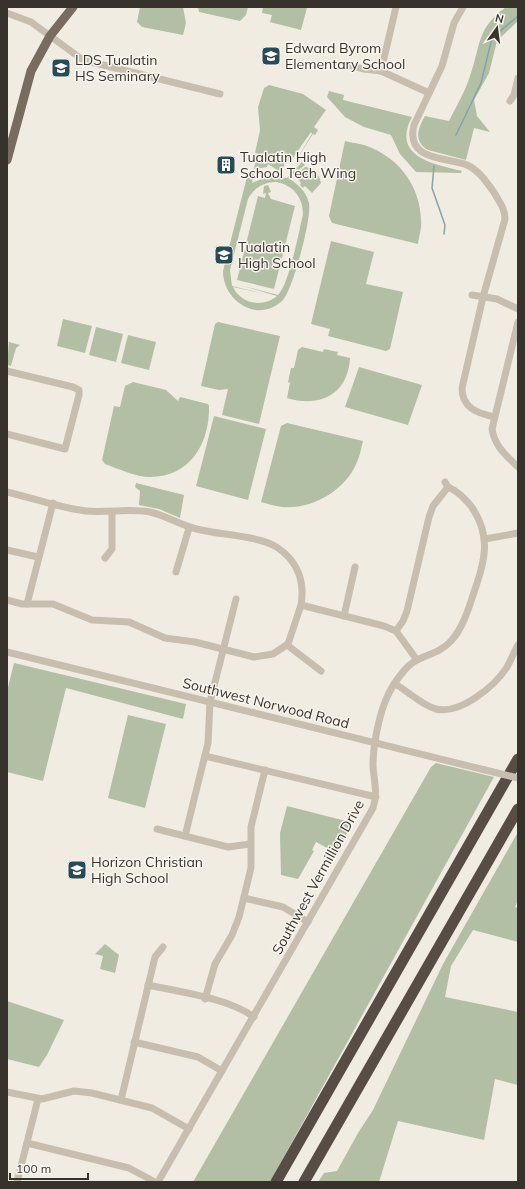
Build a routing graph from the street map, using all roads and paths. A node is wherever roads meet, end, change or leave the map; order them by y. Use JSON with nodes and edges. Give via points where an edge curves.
{"nodes":[{"id":1,"x":73,"y":7,"type":"edge"},
{"id":2,"x":396,"y":7,"type":"edge"},
{"id":3,"x":463,"y":7,"type":"edge"},
{"id":4,"x":7,"y":13,"type":"edge"},
{"id":5,"x":50,"y":36,"type":"junction"},
{"id":6,"x":349,"y":65,"type":"dead end"},
{"id":7,"x":381,"y":71,"type":"junction"},
{"id":8,"x":518,"y":78,"type":"edge"},
{"id":9,"x":429,"y":93,"type":"junction"},
{"id":10,"x":220,"y":94,"type":"dead end"},
{"id":11,"x":510,"y":100,"type":"dead end"},
{"id":12,"x":7,"y":160,"type":"edge"},
{"id":13,"x":472,"y":294,"type":"dead end"},
{"id":14,"x":484,"y":297,"type":"junction"},
{"id":15,"x":518,"y":309,"type":"edge"},
{"id":16,"x":518,"y":322,"type":"edge"},
{"id":17,"x":7,"y":371,"type":"edge"},
{"id":18,"x":494,"y":417,"type":"junction"},
{"id":19,"x":7,"y":434,"type":"edge"},
{"id":20,"x":518,"y":467,"type":"edge"},
{"id":21,"x":7,"y":492,"type":"edge"},
{"id":22,"x":53,"y":503,"type":"junction"},
{"id":23,"x":112,"y":512,"type":"junction"},
{"id":24,"x":189,"y":528,"type":"junction"},
{"id":25,"x":518,"y":534,"type":"edge"},
{"id":26,"x":485,"y":539,"type":"junction"},
{"id":27,"x":7,"y":550,"type":"edge"},
{"id":28,"x":38,"y":557,"type":"junction"},
{"id":29,"x":105,"y":558,"type":"dead end"},
{"id":30,"x":354,"y":567,"type":"dead end"},
{"id":31,"x":176,"y":572,"type":"dead end"},
{"id":32,"x":236,"y":599,"type":"dead end"},
{"id":33,"x":7,"y":600,"type":"edge"},
{"id":34,"x":27,"y":604,"type":"junction"},
{"id":35,"x":301,"y":605,"type":"junction"},
{"id":36,"x":344,"y":616,"type":"junction"},
{"id":37,"x":396,"y":631,"type":"junction"},
{"id":38,"x":286,"y":645,"type":"junction"},
{"id":39,"x":518,"y":645,"type":"edge"},
{"id":40,"x":224,"y":649,"type":"junction"},
{"id":41,"x":7,"y":652,"type":"edge"},
{"id":42,"x":417,"y":660,"type":"junction"},
{"id":43,"x":321,"y":671,"type":"dead end"},
{"id":44,"x":395,"y":684,"type":"junction"},
{"id":45,"x":210,"y":702,"type":"junction"},
{"id":46,"x":375,"y":744,"type":"junction"},
{"id":47,"x":205,"y":756,"type":"junction"},
{"id":48,"x":518,"y":758,"type":"edge"},
{"id":49,"x":265,"y":770,"type":"junction"},
{"id":50,"x":518,"y":778,"type":"edge"},
{"id":51,"x":376,"y":797,"type":"junction"},
{"id":52,"x":518,"y":809,"type":"edge"},
{"id":53,"x":157,"y":829,"type":"dead end"},
{"id":54,"x":184,"y":836,"type":"junction"},
{"id":55,"x":250,"y":844,"type":"junction"},
{"id":56,"x":244,"y":898,"type":"junction"},
{"id":57,"x":308,"y":922,"type":"junction"},
{"id":58,"x":163,"y":947,"type":"dead end"},
{"id":59,"x":148,"y":985,"type":"junction"},
{"id":60,"x":205,"y":999,"type":"junction"},
{"id":61,"x":254,"y":1017,"type":"junction"},
{"id":62,"x":134,"y":1042,"type":"junction"},
{"id":63,"x":222,"y":1071,"type":"junction"},
{"id":64,"x":7,"y":1092,"type":"edge"},
{"id":65,"x":38,"y":1099,"type":"junction"},
{"id":66,"x":120,"y":1100,"type":"junction"},
{"id":67,"x":189,"y":1129,"type":"junction"},
{"id":68,"x":27,"y":1143,"type":"junction"},
{"id":69,"x":17,"y":1182,"type":"edge"},
{"id":70,"x":155,"y":1182,"type":"edge"},
{"id":71,"x":158,"y":1182,"type":"edge"},
{"id":72,"x":276,"y":1182,"type":"edge"},
{"id":73,"x":304,"y":1182,"type":"edge"}],
"edges":[{"from":1,"to":5,"type":"main road"},
{"from":2,"to":7,"type":"street"},
{"from":3,"to":9,"type":"street","via":[[454,23],[444,59]]},
{"from":4,"to":5,"type":"street","via":[[31,22]]},
{"from":5,"to":10,"type":"street","via":[[74,55],[88,61]]},
{"from":5,"to":12,"type":"main road","via":[[28,79]]},
{"from":6,"to":7,"type":"street"},
{"from":7,"to":9,"type":"street"},
{"from":8,"to":11,"type":"street","via":[[514,95]]},
{"from":9,"to":14,"type":"street","via":[[413,129],[413,139],[418,149],[430,156],[472,168],[489,185],[504,211],[505,220]]},
{"from":13,"to":14,"type":"street"},
{"from":14,"to":15,"type":"street","via":[[497,299]]},
{"from":14,"to":18,"type":"street","via":[[462,393],[464,401],[472,411]]},
{"from":16,"to":18,"type":"street"},
{"from":17,"to":19,"type":"street","via":[[79,390],[65,449]]},
{"from":18,"to":20,"type":"street","via":[[492,429],[497,445]]},
{"from":21,"to":22,"type":"street"},
{"from":22,"to":23,"type":"street","via":[[85,511]]},
{"from":22,"to":28,"type":"street"},
{"from":23,"to":24,"type":"street","via":[[151,513]]},
{"from":23,"to":29,"type":"street","via":[[112,549]]},
{"from":24,"to":31,"type":"street"},
{"from":24,"to":35,"type":"street","via":[[228,534],[276,547],[298,568],[302,588]]},
{"from":25,"to":26,"type":"street"},
{"from":26,"to":37,"type":"street","name":"Southwest Vermillion Drive","via":[[475,512],[456,490],[447,484],[429,517],[406,611]]},
{"from":26,"to":42,"type":"street","name":"Southwest Vermillion Drive","via":[[484,564],[458,631],[440,650]]},
{"from":27,"to":28,"type":"street"},
{"from":28,"to":34,"type":"street"},
{"from":30,"to":36,"type":"street"},
{"from":32,"to":40,"type":"street"},
{"from":33,"to":34,"type":"street"},
{"from":34,"to":40,"type":"street","via":[[53,604],[92,620],[129,622],[165,638]]},
{"from":35,"to":36,"type":"street"},
{"from":35,"to":38,"type":"street"},
{"from":36,"to":37,"type":"street"},
{"from":37,"to":42,"type":"street"},
{"from":38,"to":40,"type":"street","via":[[281,650],[254,657]]},
{"from":38,"to":43,"type":"street"},
{"from":39,"to":44,"type":"street","via":[[499,677],[459,708],[448,710],[429,706]]},
{"from":40,"to":45,"type":"street"},
{"from":41,"to":45,"type":"street","name":"Southwest Norwood Road"},
{"from":42,"to":44,"type":"street","name":"Southwest Vermillion Drive","via":[[400,675]]},
{"from":44,"to":46,"type":"street","name":"Southwest Vermillion Drive","via":[[387,696]]},
{"from":45,"to":46,"type":"street","name":"Southwest Norwood Road"},
{"from":45,"to":47,"type":"street","via":[[209,735]]},
{"from":46,"to":50,"type":"street","name":"Southwest Norwood Road","bridge":true},
{"from":46,"to":51,"type":"street","name":"Southwest Vermillion Drive","via":[[373,767]]},
{"from":47,"to":49,"type":"street"},
{"from":47,"to":54,"type":"street"},
{"from":48,"to":72,"type":"highway"},
{"from":49,"to":51,"type":"street"},
{"from":49,"to":55,"type":"street","via":[[251,827]]},
{"from":51,"to":57,"type":"street","name":"Southwest Vermillion Drive","via":[[370,814]]},
{"from":52,"to":73,"type":"highway"},
{"from":53,"to":54,"type":"street"},
{"from":54,"to":55,"type":"street","via":[[228,847]]},
{"from":55,"to":56,"type":"street","via":[[252,864]]},
{"from":56,"to":57,"type":"street","via":[[283,907]]},
{"from":56,"to":60,"type":"street","via":[[236,926],[215,964]]},
{"from":57,"to":61,"type":"street","name":"Southwest Vermillion Drive"},
{"from":58,"to":59,"type":"street","via":[[155,957]]},
{"from":59,"to":60,"type":"street"},
{"from":59,"to":62,"type":"street"},
{"from":60,"to":61,"type":"street","via":[[239,1008]]},
{"from":61,"to":63,"type":"street","name":"Southwest Vermillion Drive"},
{"from":62,"to":63,"type":"street","via":[[201,1058]]},
{"from":62,"to":66,"type":"street"},
{"from":63,"to":67,"type":"street","name":"Southwest Vermillion Drive"},
{"from":64,"to":65,"type":"street"},
{"from":65,"to":66,"type":"street","via":[[74,1091]]},
{"from":65,"to":68,"type":"street"},
{"from":66,"to":67,"type":"street","via":[[157,1110]]},
{"from":67,"to":71,"type":"street","name":"Southwest Vermillion Drive"},
{"from":68,"to":69,"type":"street"},
{"from":68,"to":70,"type":"street","via":[[129,1168]]}]}
